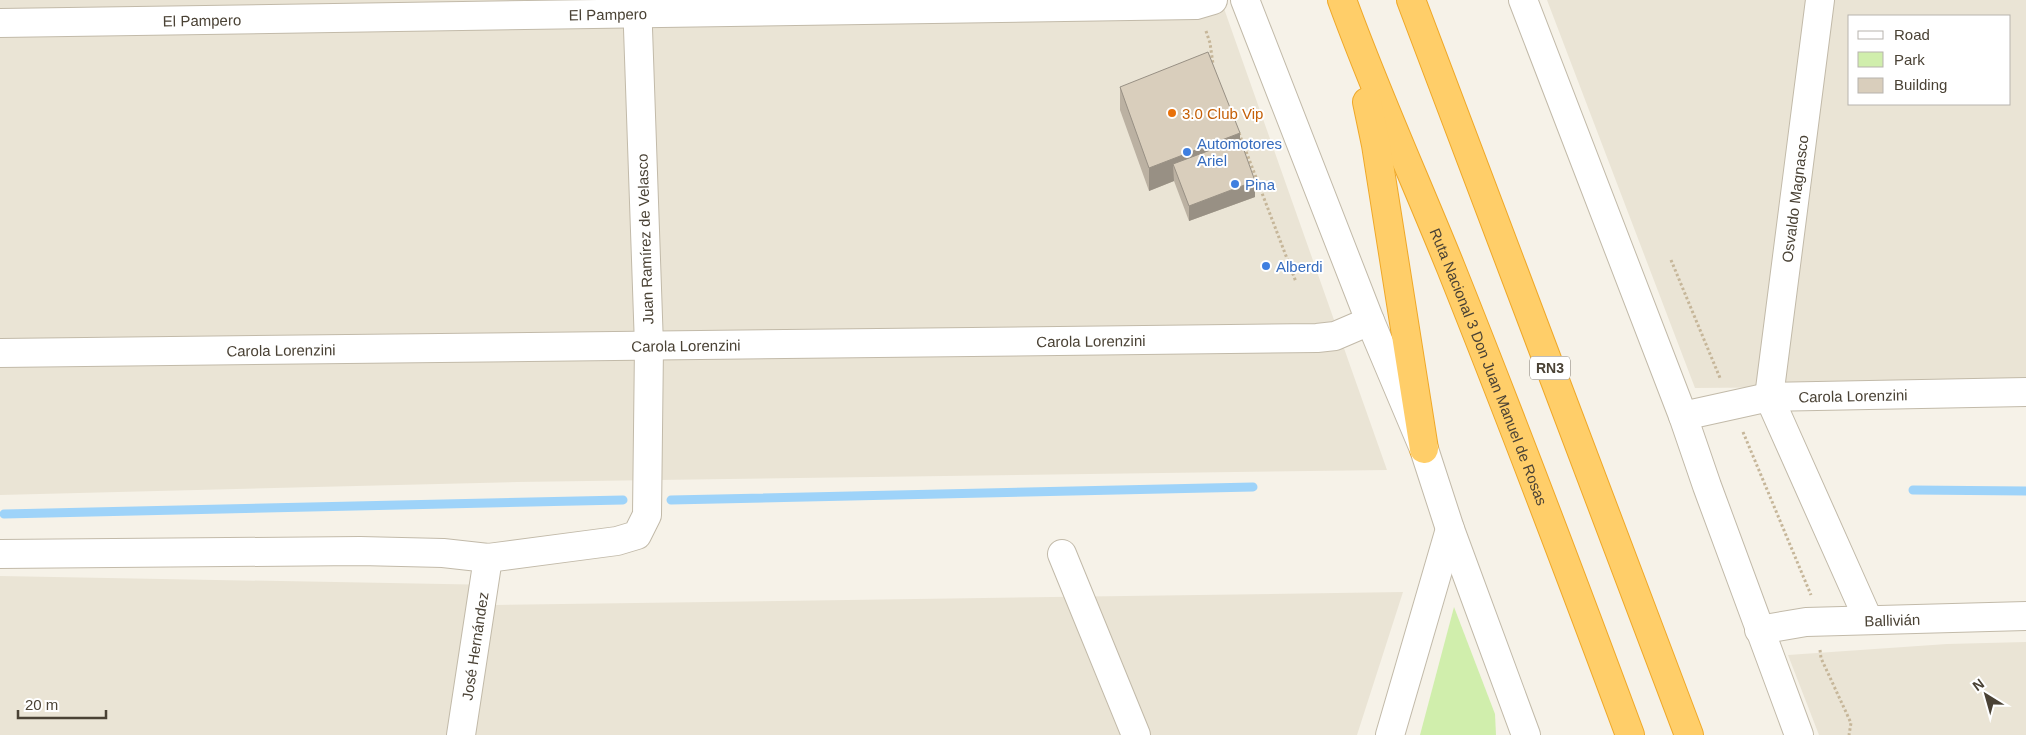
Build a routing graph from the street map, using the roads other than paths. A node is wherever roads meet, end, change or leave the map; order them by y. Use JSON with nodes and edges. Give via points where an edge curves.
{"nodes":[{"id":1,"x":1245,"y":0,"type":"edge"},
{"id":2,"x":1411,"y":0,"type":"edge"},
{"id":3,"x":1523,"y":0,"type":"edge"},
{"id":4,"x":1820,"y":0,"type":"edge"},
{"id":5,"x":1205,"y":3,"type":"edge"},
{"id":6,"x":637,"y":7,"type":"edge"},
{"id":7,"x":1346,"y":11,"type":"edge"},
{"id":8,"x":0,"y":23,"type":"edge"},
{"id":9,"x":1370,"y":321,"type":"junction"},
{"id":10,"x":649,"y":346,"type":"junction"},
{"id":11,"x":0,"y":353,"type":"edge"},
{"id":12,"x":2026,"y":392,"type":"edge"},
{"id":13,"x":1769,"y":397,"type":"junction"},
{"id":14,"x":1683,"y":416,"type":"junction"},
{"id":15,"x":1424,"y":449,"type":"junction"},
{"id":16,"x":1450,"y":529,"type":"junction"},
{"id":17,"x":0,"y":554,"type":"edge"},
{"id":18,"x":1062,"y":554,"type":"dead end"},
{"id":19,"x":488,"y":558,"type":"junction"},
{"id":20,"x":2026,"y":616,"type":"edge"},
{"id":21,"x":1868,"y":620,"type":"junction"},
{"id":22,"x":1759,"y":630,"type":"junction"},
{"id":23,"x":462,"y":735,"type":"edge"},
{"id":24,"x":1136,"y":735,"type":"edge"},
{"id":25,"x":1390,"y":735,"type":"edge"},
{"id":26,"x":1526,"y":735,"type":"edge"},
{"id":27,"x":1630,"y":735,"type":"edge"},
{"id":28,"x":1689,"y":735,"type":"edge"},
{"id":29,"x":1798,"y":735,"type":"edge"}],
"edges":[{"from":1,"to":9,"type":"street"},
{"from":2,"to":28,"type":"highway","number":"RN3"},
{"from":3,"to":14,"type":"street"},
{"from":4,"to":13,"type":"street","name":"Osvaldo Magnasco"},
{"from":5,"to":6,"type":"street","name":"El Pampero"},
{"from":6,"to":8,"type":"street","name":"El Pampero"},
{"from":6,"to":10,"type":"street","name":"Juan Ramírez de Velasco"},
{"from":7,"to":15,"type":"highway","via":[[1376,145]]},
{"from":7,"to":27,"type":"highway","name":"Ruta Nacional 3 Don Juan Manuel de Rosas","via":[[1503,398]]},
{"from":9,"to":10,"type":"street","name":"Carola Lorenzini","via":[[1335,336],[1317,338]]},
{"from":9,"to":15,"type":"street"},
{"from":10,"to":11,"type":"street","name":"Carola Lorenzini"},
{"from":10,"to":19,"type":"street","name":"Juan Ramírez de Velasco","via":[[647,515],[637,535],[617,541]]},
{"from":12,"to":13,"type":"street","name":"Carola Lorenzini"},
{"from":13,"to":14,"type":"street","name":"Carola Lorenzini"},
{"from":13,"to":21,"type":"street"},
{"from":14,"to":22,"type":"street"},
{"from":15,"to":16,"type":"street"},
{"from":16,"to":25,"type":"street"},
{"from":16,"to":26,"type":"street"},
{"from":17,"to":19,"type":"street","via":[[360,551],[443,553]]},
{"from":18,"to":24,"type":"street"},
{"from":19,"to":23,"type":"street","name":"José Hernández"},
{"from":20,"to":21,"type":"street","name":"Ballivián"},
{"from":21,"to":22,"type":"street","name":"Ballivián","via":[[1816,622]]},
{"from":22,"to":29,"type":"street"}]}
